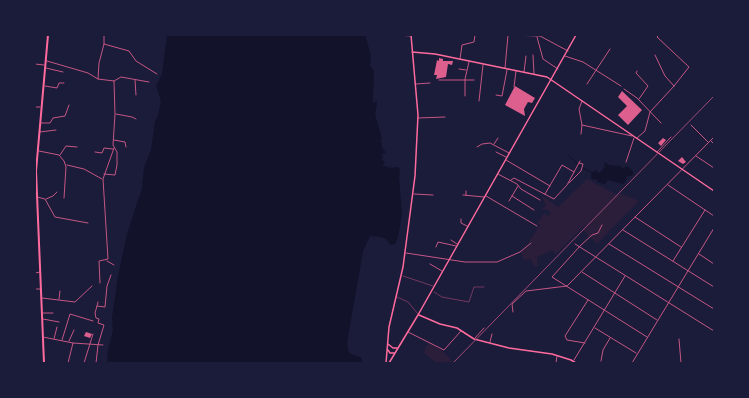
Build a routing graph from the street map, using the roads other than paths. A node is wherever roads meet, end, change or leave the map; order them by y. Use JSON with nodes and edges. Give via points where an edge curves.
{"nodes":[{"id":1,"x":48,"y":35,"type":"edge"},
{"id":2,"x":104,"y":35,"type":"edge"},
{"id":3,"x":399,"y":35,"type":"edge"},
{"id":4,"x":411,"y":35,"type":"edge"},
{"id":5,"x":475,"y":35,"type":"edge"},
{"id":6,"x":576,"y":35,"type":"edge"},
{"id":7,"x":659,"y":35,"type":"edge"},
{"id":8,"x":537,"y":36,"type":"edge"},
{"id":9,"x":541,"y":36,"type":"edge"},
{"id":10,"x":104,"y":44,"type":"junction"},
{"id":11,"x":610,"y":49,"type":"dead end"},
{"id":12,"x":568,"y":51,"type":"junction"},
{"id":13,"x":412,"y":52,"type":"junction"},
{"id":14,"x":532,"y":55,"type":"dead end"},
{"id":15,"x":655,"y":55,"type":"dead end"},
{"id":16,"x":526,"y":56,"type":"dead end"},
{"id":17,"x":565,"y":56,"type":"junction"},
{"id":18,"x":460,"y":59,"type":"junction"},
{"id":19,"x":46,"y":61,"type":"junction"},
{"id":20,"x":469,"y":61,"type":"junction"},
{"id":21,"x":35,"y":64,"type":"edge"},
{"id":22,"x":484,"y":64,"type":"junction"},
{"id":23,"x":46,"y":66,"type":"junction"},
{"id":24,"x":505,"y":68,"type":"junction"},
{"id":25,"x":459,"y":69,"type":"dead end"},
{"id":26,"x":508,"y":69,"type":"junction"},
{"id":27,"x":558,"y":69,"type":"junction"},
{"id":28,"x":467,"y":70,"type":"junction"},
{"id":29,"x":597,"y":70,"type":"junction"},
{"id":30,"x":517,"y":71,"type":"junction"},
{"id":31,"x":637,"y":71,"type":"dead end"},
{"id":32,"x":63,"y":72,"type":"dead end"},
{"id":33,"x":524,"y":72,"type":"junction"},
{"id":34,"x":157,"y":74,"type":"dead end"},
{"id":35,"x":534,"y":74,"type":"junction"},
{"id":36,"x":98,"y":79,"type":"junction"},
{"id":37,"x":135,"y":79,"type":"junction"},
{"id":38,"x":465,"y":79,"type":"junction"},
{"id":39,"x":439,"y":80,"type":"dead end"},
{"id":40,"x":474,"y":80,"type":"dead end"},
{"id":41,"x":552,"y":80,"type":"junction"},
{"id":42,"x":114,"y":81,"type":"junction"},
{"id":43,"x":149,"y":82,"type":"dead end"},
{"id":44,"x":64,"y":83,"type":"dead end"},
{"id":45,"x":430,"y":83,"type":"dead end"},
{"id":46,"x":415,"y":84,"type":"junction"},
{"id":47,"x":587,"y":84,"type":"dead end"},
{"id":48,"x":44,"y":86,"type":"junction"},
{"id":49,"x":620,"y":86,"type":"dead end"},
{"id":50,"x":674,"y":86,"type":"junction"},
{"id":51,"x":514,"y":87,"type":"dead end"},
{"id":52,"x":624,"y":88,"type":"dead end"},
{"id":53,"x":496,"y":94,"type":"dead end"},
{"id":54,"x":136,"y":95,"type":"dead end"},
{"id":55,"x":465,"y":96,"type":"dead end"},
{"id":56,"x":582,"y":100,"type":"junction"},
{"id":57,"x":638,"y":100,"type":"junction"},
{"id":58,"x":479,"y":101,"type":"dead end"},
{"id":59,"x":70,"y":105,"type":"dead end"},
{"id":60,"x":35,"y":107,"type":"edge"},
{"id":61,"x":42,"y":107,"type":"junction"},
{"id":62,"x":650,"y":112,"type":"junction"},
{"id":63,"x":115,"y":114,"type":"junction"},
{"id":64,"x":445,"y":117,"type":"dead end"},
{"id":65,"x":418,"y":118,"type":"junction"},
{"id":66,"x":136,"y":120,"type":"dead end"},
{"id":67,"x":41,"y":122,"type":"junction"},
{"id":68,"x":661,"y":122,"type":"dead end"},
{"id":69,"x":582,"y":125,"type":"junction"},
{"id":70,"x":691,"y":125,"type":"dead end"},
{"id":71,"x":56,"y":130,"type":"dead end"},
{"id":72,"x":40,"y":132,"type":"junction"},
{"id":73,"x":582,"y":134,"type":"dead end"},
{"id":74,"x":634,"y":137,"type":"junction"},
{"id":75,"x":671,"y":137,"type":"dead end"},
{"id":76,"x":714,"y":137,"type":"edge"},
{"id":77,"x":36,"y":138,"type":"edge"},
{"id":78,"x":498,"y":138,"type":"dead end"},
{"id":79,"x":637,"y":138,"type":"junction"},
{"id":80,"x":39,"y":139,"type":"junction"},
{"id":81,"x":114,"y":140,"type":"junction"},
{"id":82,"x":710,"y":141,"type":"junction"},
{"id":83,"x":708,"y":143,"type":"junction"},
{"id":84,"x":714,"y":144,"type":"edge"},
{"id":85,"x":494,"y":145,"type":"junction"},
{"id":86,"x":35,"y":146,"type":"edge"},
{"id":87,"x":38,"y":146,"type":"junction"},
{"id":88,"x":77,"y":147,"type":"dead end"},
{"id":89,"x":126,"y":147,"type":"dead end"},
{"id":90,"x":477,"y":147,"type":"dead end"},
{"id":91,"x":114,"y":148,"type":"junction"},
{"id":92,"x":38,"y":150,"type":"junction"},
{"id":93,"x":95,"y":152,"type":"dead end"},
{"id":94,"x":496,"y":152,"type":"dead end"},
{"id":95,"x":656,"y":152,"type":"junction"},
{"id":96,"x":510,"y":153,"type":"junction"},
{"id":97,"x":60,"y":156,"type":"junction"},
{"id":98,"x":696,"y":156,"type":"junction"},
{"id":99,"x":506,"y":159,"type":"junction"},
{"id":100,"x":626,"y":162,"type":"dead end"},
{"id":101,"x":36,"y":164,"type":"edge"},
{"id":102,"x":66,"y":165,"type":"junction"},
{"id":103,"x":714,"y":168,"type":"edge"},
{"id":104,"x":682,"y":170,"type":"junction"},
{"id":105,"x":574,"y":172,"type":"junction"},
{"id":106,"x":104,"y":174,"type":"junction"},
{"id":107,"x":498,"y":174,"type":"junction"},
{"id":108,"x":103,"y":179,"type":"junction"},
{"id":109,"x":511,"y":180,"type":"junction"},
{"id":110,"x":519,"y":180,"type":"junction"},
{"id":111,"x":518,"y":184,"type":"junction"},
{"id":112,"x":567,"y":185,"type":"junction"},
{"id":113,"x":667,"y":185,"type":"junction"},
{"id":114,"x":550,"y":186,"type":"junction"},
{"id":115,"x":466,"y":191,"type":"dead end"},
{"id":116,"x":714,"y":191,"type":"edge"},
{"id":117,"x":57,"y":192,"type":"dead end"},
{"id":118,"x":413,"y":194,"type":"junction"},
{"id":119,"x":545,"y":195,"type":"junction"},
{"id":120,"x":36,"y":196,"type":"edge"},
{"id":121,"x":433,"y":196,"type":"dead end"},
{"id":122,"x":485,"y":196,"type":"junction"},
{"id":123,"x":512,"y":196,"type":"junction"},
{"id":124,"x":64,"y":198,"type":"dead end"},
{"id":125,"x":45,"y":199,"type":"junction"},
{"id":126,"x":540,"y":200,"type":"dead end"},
{"id":127,"x":509,"y":201,"type":"dead end"},
{"id":128,"x":534,"y":210,"type":"dead end"},
{"id":129,"x":705,"y":210,"type":"junction"},
{"id":130,"x":714,"y":216,"type":"edge"},
{"id":131,"x":635,"y":217,"type":"junction"},
{"id":132,"x":461,"y":219,"type":"dead end"},
{"id":133,"x":88,"y":223,"type":"dead end"},
{"id":134,"x":602,"y":225,"type":"dead end"},
{"id":135,"x":38,"y":226,"type":"junction"},
{"id":136,"x":538,"y":226,"type":"dead end"},
{"id":137,"x":468,"y":227,"type":"junction"},
{"id":138,"x":35,"y":228,"type":"edge"},
{"id":139,"x":714,"y":228,"type":"edge"},
{"id":140,"x":623,"y":230,"type":"junction"},
{"id":141,"x":451,"y":240,"type":"dead end"},
{"id":142,"x":531,"y":243,"type":"dead end"},
{"id":143,"x":458,"y":244,"type":"junction"},
{"id":144,"x":576,"y":244,"type":"dead end"},
{"id":145,"x":609,"y":244,"type":"junction"},
{"id":146,"x":580,"y":246,"type":"junction"},
{"id":147,"x":436,"y":247,"type":"dead end"},
{"id":148,"x":456,"y":247,"type":"junction"},
{"id":149,"x":681,"y":247,"type":"junction"},
{"id":150,"x":406,"y":253,"type":"junction"},
{"id":151,"x":698,"y":254,"type":"junction"},
{"id":152,"x":596,"y":256,"type":"junction"},
{"id":153,"x":449,"y":259,"type":"junction"},
{"id":154,"x":107,"y":260,"type":"junction"},
{"id":155,"x":672,"y":261,"type":"junction"},
{"id":156,"x":430,"y":264,"type":"dead end"},
{"id":157,"x":714,"y":264,"type":"edge"},
{"id":158,"x":114,"y":265,"type":"dead end"},
{"id":159,"x":688,"y":271,"type":"junction"},
{"id":160,"x":40,"y":272,"type":"junction"},
{"id":161,"x":442,"y":272,"type":"junction"},
{"id":162,"x":581,"y":272,"type":"junction"},
{"id":163,"x":35,"y":273,"type":"edge"},
{"id":164,"x":111,"y":275,"type":"dead end"},
{"id":165,"x":625,"y":275,"type":"junction"},
{"id":166,"x":401,"y":276,"type":"junction"},
{"id":167,"x":100,"y":282,"type":"dead end"},
{"id":168,"x":92,"y":286,"type":"dead end"},
{"id":169,"x":567,"y":286,"type":"junction"},
{"id":170,"x":678,"y":286,"type":"junction"},
{"id":171,"x":434,"y":287,"type":"junction"},
{"id":172,"x":484,"y":287,"type":"dead end"},
{"id":173,"x":41,"y":288,"type":"junction"},
{"id":174,"x":714,"y":288,"type":"edge"},
{"id":175,"x":35,"y":289,"type":"edge"},
{"id":176,"x":432,"y":290,"type":"junction"},
{"id":177,"x":60,"y":291,"type":"dead end"},
{"id":178,"x":614,"y":293,"type":"junction"},
{"id":179,"x":395,"y":297,"type":"junction"},
{"id":180,"x":41,"y":298,"type":"junction"},
{"id":181,"x":588,"y":299,"type":"junction"},
{"id":182,"x":58,"y":300,"type":"junction"},
{"id":183,"x":98,"y":302,"type":"dead end"},
{"id":184,"x":668,"y":302,"type":"junction"},
{"id":185,"x":97,"y":306,"type":"junction"},
{"id":186,"x":105,"y":307,"type":"junction"},
{"id":187,"x":108,"y":307,"type":"dead end"},
{"id":188,"x":714,"y":309,"type":"edge"},
{"id":189,"x":604,"y":310,"type":"junction"},
{"id":190,"x":513,"y":312,"type":"dead end"},
{"id":191,"x":42,"y":313,"type":"junction"},
{"id":192,"x":53,"y":313,"type":"dead end"},
{"id":193,"x":418,"y":315,"type":"junction"},
{"id":194,"x":42,"y":319,"type":"junction"},
{"id":195,"x":658,"y":320,"type":"junction"},
{"id":196,"x":93,"y":321,"type":"dead end"},
{"id":197,"x":59,"y":322,"type":"dead end"},
{"id":198,"x":594,"y":327,"type":"junction"},
{"id":199,"x":57,"y":328,"type":"dead end"},
{"id":200,"x":484,"y":328,"type":"dead end"},
{"id":201,"x":74,"y":330,"type":"dead end"},
{"id":202,"x":461,"y":331,"type":"junction"},
{"id":203,"x":714,"y":331,"type":"edge"},
{"id":204,"x":408,"y":332,"type":"junction"},
{"id":205,"x":93,"y":334,"type":"dead end"},
{"id":206,"x":492,"y":334,"type":"dead end"},
{"id":207,"x":43,"y":337,"type":"junction"},
{"id":208,"x":647,"y":337,"type":"junction"},
{"id":209,"x":610,"y":338,"type":"junction"},
{"id":210,"x":54,"y":339,"type":"junction"},
{"id":211,"x":474,"y":339,"type":"junction"},
{"id":212,"x":679,"y":339,"type":"dead end"},
{"id":213,"x":62,"y":341,"type":"junction"},
{"id":214,"x":69,"y":342,"type":"junction"},
{"id":215,"x":73,"y":343,"type":"junction"},
{"id":216,"x":490,"y":343,"type":"junction"},
{"id":217,"x":585,"y":343,"type":"junction"},
{"id":218,"x":89,"y":344,"type":"junction"},
{"id":219,"x":388,"y":344,"type":"junction"},
{"id":220,"x":98,"y":345,"type":"junction"},
{"id":221,"x":103,"y":345,"type":"dead end"},
{"id":222,"x":399,"y":348,"type":"junction"},
{"id":223,"x":388,"y":350,"type":"junction"},
{"id":224,"x":396,"y":353,"type":"junction"},
{"id":225,"x":637,"y":354,"type":"junction"},
{"id":226,"x":557,"y":355,"type":"junction"},
{"id":227,"x":601,"y":361,"type":"dead end"},
{"id":228,"x":575,"y":362,"type":"edge"},
{"id":229,"x":44,"y":363,"type":"edge"},
{"id":230,"x":68,"y":363,"type":"edge"},
{"id":231,"x":84,"y":363,"type":"edge"},
{"id":232,"x":96,"y":363,"type":"edge"},
{"id":233,"x":388,"y":363,"type":"edge"},
{"id":234,"x":556,"y":363,"type":"edge"},
{"id":235,"x":632,"y":363,"type":"edge"},
{"id":236,"x":681,"y":363,"type":"edge"}],
"edges":[{"from":1,"to":19,"type":"main road"},
{"from":2,"to":10,"type":"street"},
{"from":3,"to":4,"type":"street"},
{"from":4,"to":13,"type":"main road"},
{"from":5,"to":18,"type":"street","via":[[474,42],[462,45]]},
{"from":6,"to":12,"type":"main road"},
{"from":7,"to":50,"type":"street","via":[[657,37],[688,67]]},
{"from":8,"to":9,"type":"street"},
{"from":8,"to":24,"type":"street","via":[[508,35]]},
{"from":8,"to":27,"type":"street","via":[[543,59]]},
{"from":9,"to":12,"type":"street"},
{"from":10,"to":34,"type":"street","via":[[127,50],[136,61]]},
{"from":10,"to":36,"type":"street"},
{"from":11,"to":29,"type":"street"},
{"from":12,"to":17,"type":"main road"},
{"from":13,"to":18,"type":"main road"},
{"from":13,"to":46,"type":"main road"},
{"from":14,"to":35,"type":"street"},
{"from":15,"to":50,"type":"street","via":[[665,76]]},
{"from":16,"to":33,"type":"street"},
{"from":17,"to":27,"type":"main road"},
{"from":17,"to":29,"type":"street"},
{"from":18,"to":20,"type":"main road"},
{"from":19,"to":23,"type":"main road"},
{"from":19,"to":36,"type":"street","via":[[88,73]]},
{"from":20,"to":22,"type":"main road"},
{"from":20,"to":28,"type":"street"},
{"from":21,"to":23,"type":"street"},
{"from":22,"to":24,"type":"main road"},
{"from":22,"to":58,"type":"street"},
{"from":23,"to":32,"type":"street"},
{"from":23,"to":48,"type":"main road"},
{"from":24,"to":26,"type":"main road"},
{"from":25,"to":28,"type":"street"},
{"from":26,"to":30,"type":"main road"},
{"from":26,"to":53,"type":"street","via":[[502,96]]},
{"from":27,"to":41,"type":"main road"},
{"from":28,"to":38,"type":"street"},
{"from":29,"to":47,"type":"street"},
{"from":29,"to":49,"type":"street"},
{"from":30,"to":33,"type":"main road"},
{"from":30,"to":51,"type":"street"},
{"from":31,"to":57,"type":"street","via":[[648,86]]},
{"from":33,"to":35,"type":"main road"},
{"from":35,"to":41,"type":"main road"},
{"from":36,"to":42,"type":"street"},
{"from":37,"to":42,"type":"street","via":[[121,76]]},
{"from":37,"to":43,"type":"street"},
{"from":37,"to":54,"type":"street"},
{"from":38,"to":39,"type":"street"},
{"from":38,"to":40,"type":"street"},
{"from":38,"to":55,"type":"street"},
{"from":41,"to":56,"type":"main road"},
{"from":41,"to":96,"type":"main road"},
{"from":42,"to":63,"type":"street"},
{"from":44,"to":48,"type":"street","via":[[59,83],[57,88]]},
{"from":45,"to":46,"type":"street"},
{"from":46,"to":65,"type":"main road"},
{"from":48,"to":61,"type":"main road"},
{"from":50,"to":62,"type":"street"},
{"from":52,"to":57,"type":"street"},
{"from":56,"to":69,"type":"street","via":[[579,109]]},
{"from":56,"to":74,"type":"main road"},
{"from":57,"to":62,"type":"street"},
{"from":59,"to":67,"type":"street","via":[[65,116],[52,118],[50,123]]},
{"from":60,"to":61,"type":"street"},
{"from":61,"to":67,"type":"main road"},
{"from":62,"to":68,"type":"street"},
{"from":62,"to":79,"type":"street","via":[[645,131]]},
{"from":63,"to":66,"type":"street","via":[[132,116]]},
{"from":63,"to":81,"type":"street"},
{"from":64,"to":65,"type":"street"},
{"from":65,"to":118,"type":"main road"},
{"from":67,"to":72,"type":"main road"},
{"from":69,"to":73,"type":"street"},
{"from":69,"to":74,"type":"street"},
{"from":70,"to":83,"type":"street"},
{"from":71,"to":72,"type":"street"},
{"from":72,"to":80,"type":"main road"},
{"from":74,"to":79,"type":"main road"},
{"from":74,"to":100,"type":"street"},
{"from":75,"to":95,"type":"street"},
{"from":76,"to":82,"type":"street"},
{"from":77,"to":80,"type":"street"},
{"from":78,"to":85,"type":"street"},
{"from":79,"to":95,"type":"main road"},
{"from":80,"to":87,"type":"main road"},
{"from":81,"to":89,"type":"street","via":[[125,142]]},
{"from":81,"to":91,"type":"street"},
{"from":82,"to":83,"type":"street"},
{"from":82,"to":84,"type":"street"},
{"from":83,"to":98,"type":"street"},
{"from":85,"to":90,"type":"street","via":[[485,143]]},
{"from":85,"to":96,"type":"street"},
{"from":86,"to":87,"type":"street"},
{"from":87,"to":92,"type":"main road"},
{"from":88,"to":97,"type":"street","via":[[66,146]]},
{"from":91,"to":93,"type":"street","via":[[104,148],[102,153]]},
{"from":91,"to":106,"type":"street"},
{"from":91,"to":106,"type":"street","via":[[117,152],[116,173],[114,176]]},
{"from":92,"to":97,"type":"street"},
{"from":92,"to":101,"type":"main road"},
{"from":94,"to":99,"type":"street"},
{"from":95,"to":104,"type":"main road"},
{"from":96,"to":99,"type":"main road"},
{"from":97,"to":102,"type":"street"},
{"from":98,"to":103,"type":"street"},
{"from":98,"to":104,"type":"street"},
{"from":99,"to":107,"type":"main road"},
{"from":99,"to":114,"type":"street"},
{"from":101,"to":120,"type":"main road"},
{"from":102,"to":108,"type":"street","via":[[84,169]]},
{"from":102,"to":124,"type":"street"},
{"from":104,"to":113,"type":"street"},
{"from":104,"to":116,"type":"main road"},
{"from":105,"to":112,"type":"street"},
{"from":105,"to":112,"type":"street","via":[[579,162],[583,164],[581,171]]},
{"from":105,"to":114,"type":"street","via":[[562,165]]},
{"from":106,"to":108,"type":"street"},
{"from":107,"to":109,"type":"street"},
{"from":107,"to":122,"type":"main road"},
{"from":108,"to":154,"type":"street"},
{"from":109,"to":110,"type":"street"},
{"from":109,"to":111,"type":"street"},
{"from":110,"to":111,"type":"street"},
{"from":110,"to":119,"type":"street"},
{"from":111,"to":123,"type":"street"},
{"from":111,"to":126,"type":"street","via":[[521,189]]},
{"from":112,"to":119,"type":"street","via":[[554,199]]},
{"from":113,"to":129,"type":"street"},
{"from":113,"to":131,"type":"street"},
{"from":114,"to":119,"type":"street"},
{"from":115,"to":122,"type":"street","via":[[464,195]]},
{"from":117,"to":125,"type":"street"},
{"from":118,"to":121,"type":"street"},
{"from":118,"to":150,"type":"main road"},
{"from":120,"to":125,"type":"street"},
{"from":120,"to":135,"type":"main road"},
{"from":122,"to":136,"type":"street"},
{"from":122,"to":137,"type":"main road"},
{"from":123,"to":127,"type":"street"},
{"from":123,"to":128,"type":"street"},
{"from":125,"to":133,"type":"street","via":[[55,217]]},
{"from":129,"to":130,"type":"street"},
{"from":129,"to":149,"type":"street"},
{"from":131,"to":140,"type":"street"},
{"from":131,"to":149,"type":"street"},
{"from":132,"to":137,"type":"street","via":[[461,223]]},
{"from":134,"to":146,"type":"street","via":[[598,233]]},
{"from":135,"to":138,"type":"street"},
{"from":135,"to":160,"type":"main road"},
{"from":137,"to":143,"type":"main road"},
{"from":139,"to":151,"type":"street"},
{"from":140,"to":145,"type":"street"},
{"from":140,"to":155,"type":"street"},
{"from":141,"to":143,"type":"street"},
{"from":142,"to":153,"type":"street","via":[[520,252],[498,262]]},
{"from":143,"to":148,"type":"main road"},
{"from":144,"to":146,"type":"street"},
{"from":145,"to":152,"type":"street"},
{"from":145,"to":170,"type":"street"},
{"from":146,"to":152,"type":"street"},
{"from":146,"to":169,"type":"street","via":[[552,276]]},
{"from":147,"to":148,"type":"street","via":[[438,242]]},
{"from":148,"to":153,"type":"main road"},
{"from":149,"to":155,"type":"street"},
{"from":150,"to":153,"type":"street"},
{"from":150,"to":166,"type":"main road"},
{"from":151,"to":157,"type":"street"},
{"from":151,"to":159,"type":"street"},
{"from":152,"to":162,"type":"street"},
{"from":152,"to":165,"type":"street"},
{"from":153,"to":161,"type":"main road"},
{"from":154,"to":158,"type":"street"},
{"from":154,"to":167,"type":"street","via":[[99,261]]},
{"from":155,"to":159,"type":"street"},
{"from":156,"to":161,"type":"street"},
{"from":159,"to":170,"type":"street"},
{"from":159,"to":174,"type":"street"},
{"from":160,"to":163,"type":"street"},
{"from":160,"to":173,"type":"main road"},
{"from":161,"to":171,"type":"main road"},
{"from":162,"to":169,"type":"street"},
{"from":162,"to":178,"type":"street"},
{"from":164,"to":186,"type":"street"},
{"from":165,"to":178,"type":"street"},
{"from":165,"to":184,"type":"street"},
{"from":166,"to":171,"type":"lane"},
{"from":166,"to":179,"type":"main road"},
{"from":168,"to":182,"type":"street","via":[[76,302]]},
{"from":169,"to":181,"type":"street"},
{"from":169,"to":190,"type":"street","via":[[526,291],[512,304]]},
{"from":170,"to":184,"type":"street"},
{"from":170,"to":188,"type":"street"},
{"from":171,"to":176,"type":"main road"},
{"from":172,"to":176,"type":"lane","via":[[474,287],[469,302],[442,297]]},
{"from":173,"to":175,"type":"street"},
{"from":173,"to":180,"type":"main road"},
{"from":176,"to":193,"type":"main road"},
{"from":177,"to":182,"type":"street"},
{"from":178,"to":189,"type":"street"},
{"from":178,"to":195,"type":"street"},
{"from":179,"to":193,"type":"lane","via":[[408,302]]},
{"from":179,"to":219,"type":"main road"},
{"from":180,"to":182,"type":"street"},
{"from":180,"to":191,"type":"main road"},
{"from":181,"to":189,"type":"street"},
{"from":181,"to":217,"type":"street","via":[[565,336],[567,340]]},
{"from":183,"to":185,"type":"street"},
{"from":184,"to":195,"type":"street"},
{"from":184,"to":203,"type":"street"},
{"from":185,"to":186,"type":"street"},
{"from":185,"to":220,"type":"street","via":[[96,318],[99,320],[98,323],[104,325]]},
{"from":186,"to":187,"type":"street"},
{"from":189,"to":198,"type":"street"},
{"from":189,"to":208,"type":"street"},
{"from":191,"to":192,"type":"street"},
{"from":191,"to":194,"type":"main road"},
{"from":193,"to":202,"type":"main road"},
{"from":193,"to":204,"type":"main road"},
{"from":194,"to":197,"type":"street"},
{"from":194,"to":207,"type":"main road"},
{"from":195,"to":208,"type":"street"},
{"from":196,"to":213,"type":"street","via":[[70,314]]},
{"from":198,"to":209,"type":"street"},
{"from":198,"to":217,"type":"street"},
{"from":199,"to":210,"type":"street"},
{"from":200,"to":211,"type":"street"},
{"from":201,"to":214,"type":"street"},
{"from":202,"to":204,"type":"street","via":[[444,350]]},
{"from":202,"to":211,"type":"main road"},
{"from":204,"to":222,"type":"main road"},
{"from":205,"to":218,"type":"street"},
{"from":206,"to":216,"type":"street"},
{"from":207,"to":210,"type":"street"},
{"from":207,"to":229,"type":"main road"},
{"from":208,"to":225,"type":"street"},
{"from":209,"to":225,"type":"street"},
{"from":209,"to":227,"type":"street","via":[[603,350]]},
{"from":210,"to":213,"type":"street"},
{"from":211,"to":216,"type":"main road"},
{"from":212,"to":236,"type":"street"},
{"from":213,"to":214,"type":"street"},
{"from":214,"to":215,"type":"street"},
{"from":215,"to":218,"type":"street"},
{"from":215,"to":230,"type":"street"},
{"from":216,"to":226,"type":"main road","via":[[512,349]]},
{"from":217,"to":228,"type":"street"},
{"from":218,"to":220,"type":"street"},
{"from":218,"to":231,"type":"street"},
{"from":219,"to":222,"type":"main road","via":[[393,348]]},
{"from":219,"to":223,"type":"main road"},
{"from":220,"to":221,"type":"street"},
{"from":220,"to":232,"type":"street"},
{"from":222,"to":224,"type":"main road"},
{"from":223,"to":224,"type":"main road","via":[[390,354]]},
{"from":223,"to":233,"type":"main road"},
{"from":224,"to":233,"type":"main road"},
{"from":225,"to":235,"type":"street"},
{"from":226,"to":228,"type":"main road"},
{"from":226,"to":234,"type":"street"}]}
